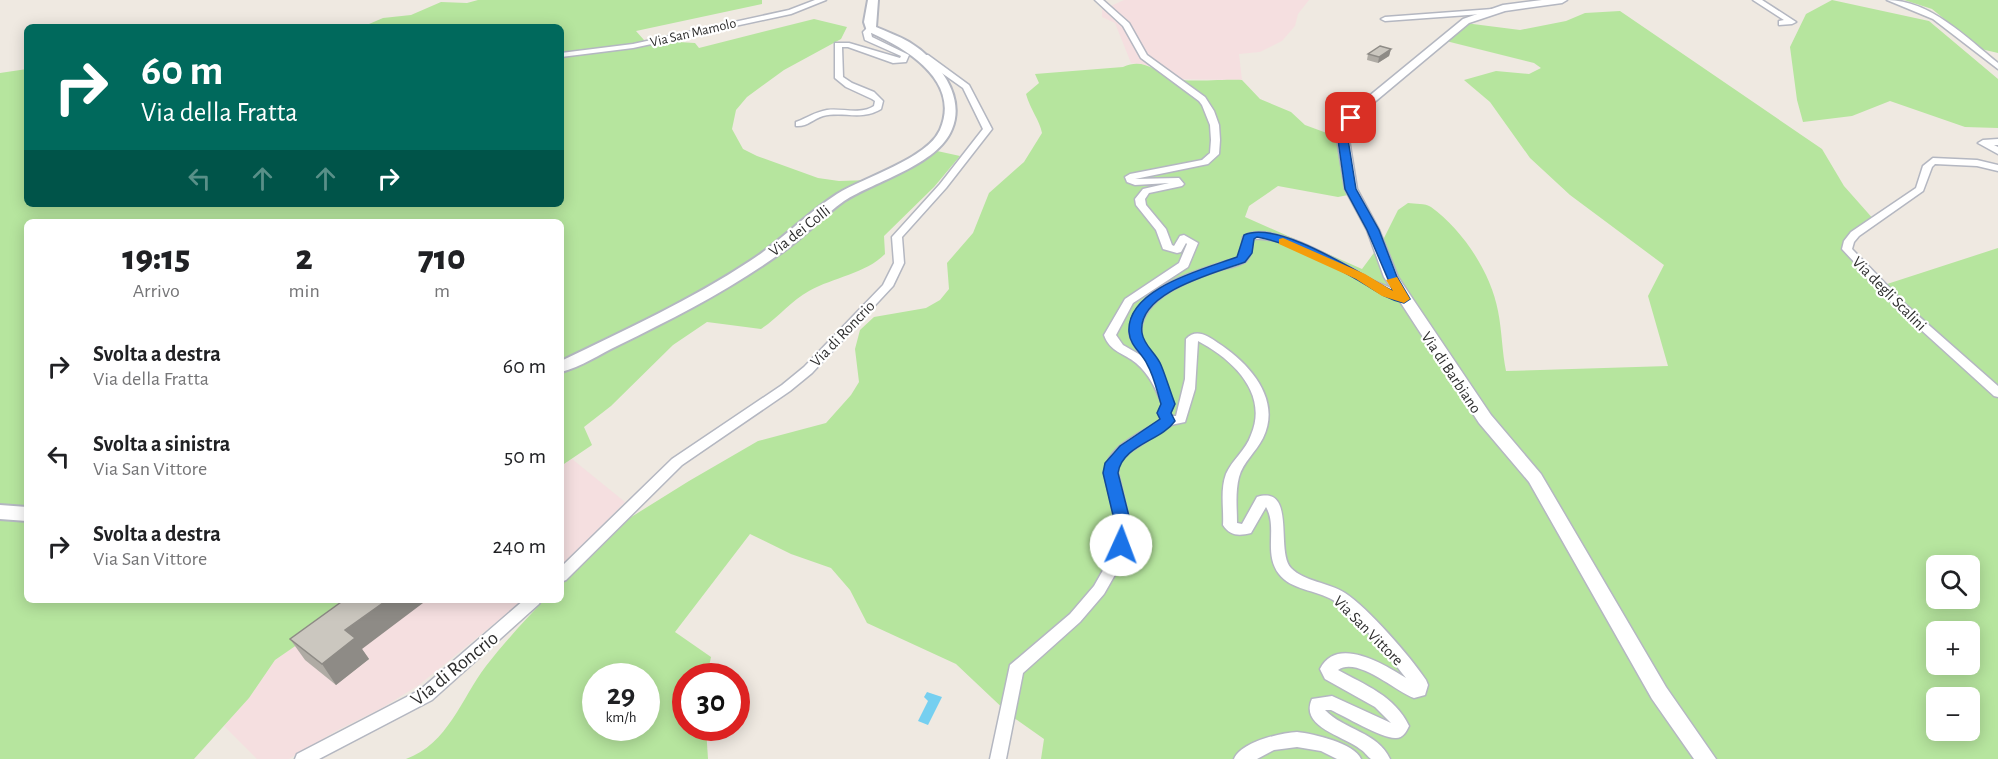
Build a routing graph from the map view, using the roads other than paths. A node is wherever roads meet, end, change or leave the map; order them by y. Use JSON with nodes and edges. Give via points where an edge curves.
{"nodes":[{"id":1,"x":822,"y":0,"type":"edge"},
{"id":2,"x":873,"y":0,"type":"edge"},
{"id":3,"x":1100,"y":0,"type":"edge"},
{"id":4,"x":1562,"y":0,"type":"edge"},
{"id":5,"x":1757,"y":0,"type":"edge"},
{"id":6,"x":1891,"y":0,"type":"edge"},
{"id":7,"x":1493,"y":10,"type":"junction"},
{"id":8,"x":1385,"y":19,"type":"dead end"},
{"id":9,"x":1782,"y":23,"type":"dead end"},
{"id":10,"x":871,"y":29,"type":"junction"},
{"id":11,"x":911,"y":48,"type":"junction"},
{"id":12,"x":564,"y":55,"type":"edge"},
{"id":13,"x":1998,"y":67,"type":"edge"},
{"id":14,"x":799,"y":124,"type":"dead end"},
{"id":15,"x":1998,"y":142,"type":"edge"},
{"id":16,"x":1998,"y":152,"type":"edge"},
{"id":17,"x":1998,"y":168,"type":"edge"},
{"id":18,"x":1404,"y":299,"type":"junction"},
{"id":19,"x":564,"y":366,"type":"edge"},
{"id":20,"x":1162,"y":386,"type":"junction"},
{"id":21,"x":1998,"y":393,"type":"edge"},
{"id":22,"x":1168,"y":421,"type":"junction"},
{"id":23,"x":0,"y":512,"type":"edge"},
{"id":24,"x":24,"y":514,"type":"edge"},
{"id":25,"x":564,"y":573,"type":"edge"},
{"id":26,"x":531,"y":603,"type":"edge"},
{"id":27,"x":303,"y":759,"type":"edge"},
{"id":28,"x":998,"y":759,"type":"edge"},
{"id":29,"x":1242,"y":759,"type":"edge"},
{"id":30,"x":1353,"y":759,"type":"edge"},
{"id":31,"x":1382,"y":759,"type":"edge"},
{"id":32,"x":1706,"y":759,"type":"edge"}],
"edges":[{"from":1,"to":12,"type":"street","name":"Via San Mamolo","via":[[791,12],[633,46]]},
{"from":2,"to":10,"type":"main road"},
{"from":3,"to":20,"type":"street","via":[[1126,25],[1144,56],[1202,99],[1217,136],[1214,154],[1205,162],[1130,177],[1135,182],[1176,180],[1179,184],[1175,186],[1146,191],[1141,205],[1161,228],[1167,247],[1178,249],[1184,238],[1192,243],[1184,265],[1130,301],[1110,335],[1116,346],[1142,361]]},
{"from":4,"to":7,"type":"street","name":"Via di Barbiano"},
{"from":5,"to":9,"type":"street","via":[[1792,22]]},
{"from":6,"to":13,"type":"street","via":[[1936,17]]},
{"from":7,"to":8,"type":"street","name":"Via di Barbiano"},
{"from":7,"to":18,"type":"street","name":"Via di Barbiano","via":[[1447,34],[1432,52],[1361,108],[1342,133],[1354,198]]},
{"from":10,"to":11,"type":"main road"},
{"from":10,"to":14,"type":"street","via":[[868,38],[905,55],[903,60],[838,45],[839,78],[846,86],[876,96],[878,107],[820,114]]},
{"from":11,"to":19,"type":"main road","name":"Via dei Colli","via":[[942,81],[950,96],[948,124],[938,141],[915,158],[839,198],[783,246],[759,261],[656,321]]},
{"from":11,"to":25,"type":"street","name":"Via di Roncrio","via":[[966,87],[988,129],[897,237],[899,263],[888,286],[808,370],[677,462]]},
{"from":15,"to":16,"type":"street","via":[[1983,143]]},
{"from":17,"to":21,"type":"street","name":"Via degli Scalini","via":[[1933,161],[1920,189],[1855,234],[1848,249],[1902,307]]},
{"from":18,"to":20,"type":"street","via":[[1316,255],[1256,234],[1248,237],[1241,260],[1172,286],[1151,299],[1140,314],[1135,332],[1140,346],[1154,363]]},
{"from":18,"to":32,"type":"street","name":"Via di Barbiano","via":[[1485,420],[1535,478],[1659,693]]},
{"from":20,"to":22,"type":"street"},
{"from":22,"to":28,"type":"street","via":[[1125,449],[1112,463],[1125,532],[1117,559],[1099,590],[1075,618],[1016,670]]},
{"from":22,"to":31,"type":"street","name":"Via San Vittore","via":[[1181,419],[1188,402],[1193,336],[1241,366],[1259,389],[1264,413],[1258,435],[1233,475],[1230,525],[1236,530],[1246,529],[1262,501],[1268,500],[1275,513],[1282,568],[1291,576],[1341,597],[1416,678],[1420,685],[1414,691],[1382,669],[1347,660],[1337,661],[1328,669],[1398,717],[1401,726],[1389,730],[1332,703],[1318,704],[1322,718],[1366,742]]},
{"from":23,"to":24,"type":"main road"},
{"from":26,"to":27,"type":"street","name":"Via di Roncrio","via":[[426,695]]},
{"from":29,"to":30,"type":"street","via":[[1286,739],[1327,744]]}]}
